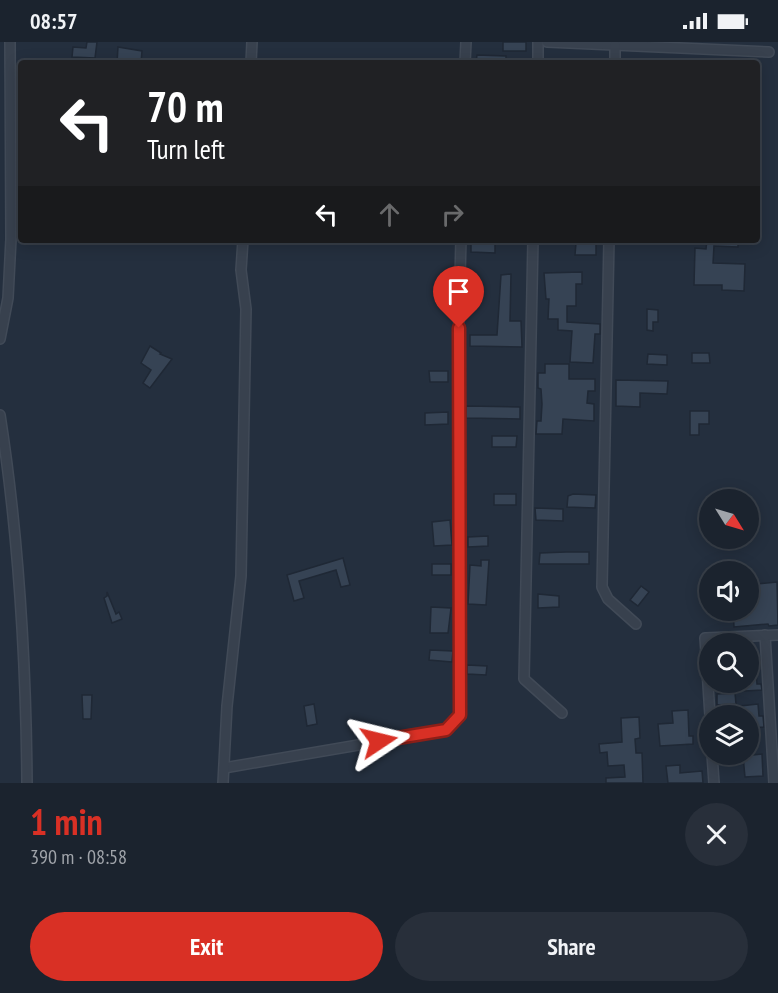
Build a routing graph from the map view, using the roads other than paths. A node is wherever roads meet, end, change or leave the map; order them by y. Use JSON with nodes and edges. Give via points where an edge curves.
{"nodes":[{"id":1,"x":10,"y":42,"type":"edge"},
{"id":2,"x":252,"y":42,"type":"edge"},
{"id":3,"x":466,"y":42,"type":"edge"},
{"id":4,"x":538,"y":42,"type":"edge"},
{"id":5,"x":547,"y":42,"type":"edge"},
{"id":6,"x":615,"y":45,"type":"junction"},
{"id":7,"x":769,"y":52,"type":"dead end"},
{"id":8,"x":251,"y":60,"type":"edge"},
{"id":9,"x":465,"y":60,"type":"edge"},
{"id":10,"x":538,"y":60,"type":"edge"},
{"id":11,"x":615,"y":60,"type":"edge"},
{"id":12,"x":243,"y":243,"type":"edge"},
{"id":13,"x":461,"y":243,"type":"edge"},
{"id":14,"x":533,"y":243,"type":"edge"},
{"id":15,"x":609,"y":243,"type":"edge"},
{"id":16,"x":0,"y":339,"type":"edge"},
{"id":17,"x":0,"y":415,"type":"edge"},
{"id":18,"x":636,"y":624,"type":"dead end"},
{"id":19,"x":765,"y":635,"type":"junction"},
{"id":20,"x":778,"y":635,"type":"edge"},
{"id":21,"x":709,"y":705,"type":"edge"},
{"id":22,"x":562,"y":713,"type":"dead end"},
{"id":23,"x":713,"y":765,"type":"edge"},
{"id":24,"x":224,"y":768,"type":"junction"},
{"id":25,"x":27,"y":783,"type":"edge"},
{"id":26,"x":223,"y":783,"type":"edge"},
{"id":27,"x":714,"y":783,"type":"edge"},
{"id":28,"x":774,"y":783,"type":"edge"}],
"edges":[{"from":1,"to":16,"type":"street","via":[[11,239],[8,298]]},
{"from":2,"to":8,"type":"street"},
{"from":3,"to":9,"type":"street"},
{"from":4,"to":10,"type":"street"},
{"from":5,"to":6,"type":"street"},
{"from":6,"to":7,"type":"street"},
{"from":6,"to":11,"type":"street"},
{"from":12,"to":24,"type":"street","via":[[246,309],[241,576]]},
{"from":13,"to":24,"type":"street","via":[[460,715],[446,730]]},
{"from":14,"to":22,"type":"street","via":[[524,679]]},
{"from":15,"to":18,"type":"street","via":[[602,587],[608,599]]},
{"from":17,"to":25,"type":"street","via":[[20,590]]},
{"from":19,"to":20,"type":"street"},
{"from":19,"to":21,"type":"street","via":[[705,638]]},
{"from":19,"to":28,"type":"street"},
{"from":23,"to":27,"type":"street"},
{"from":24,"to":26,"type":"street"}]}
